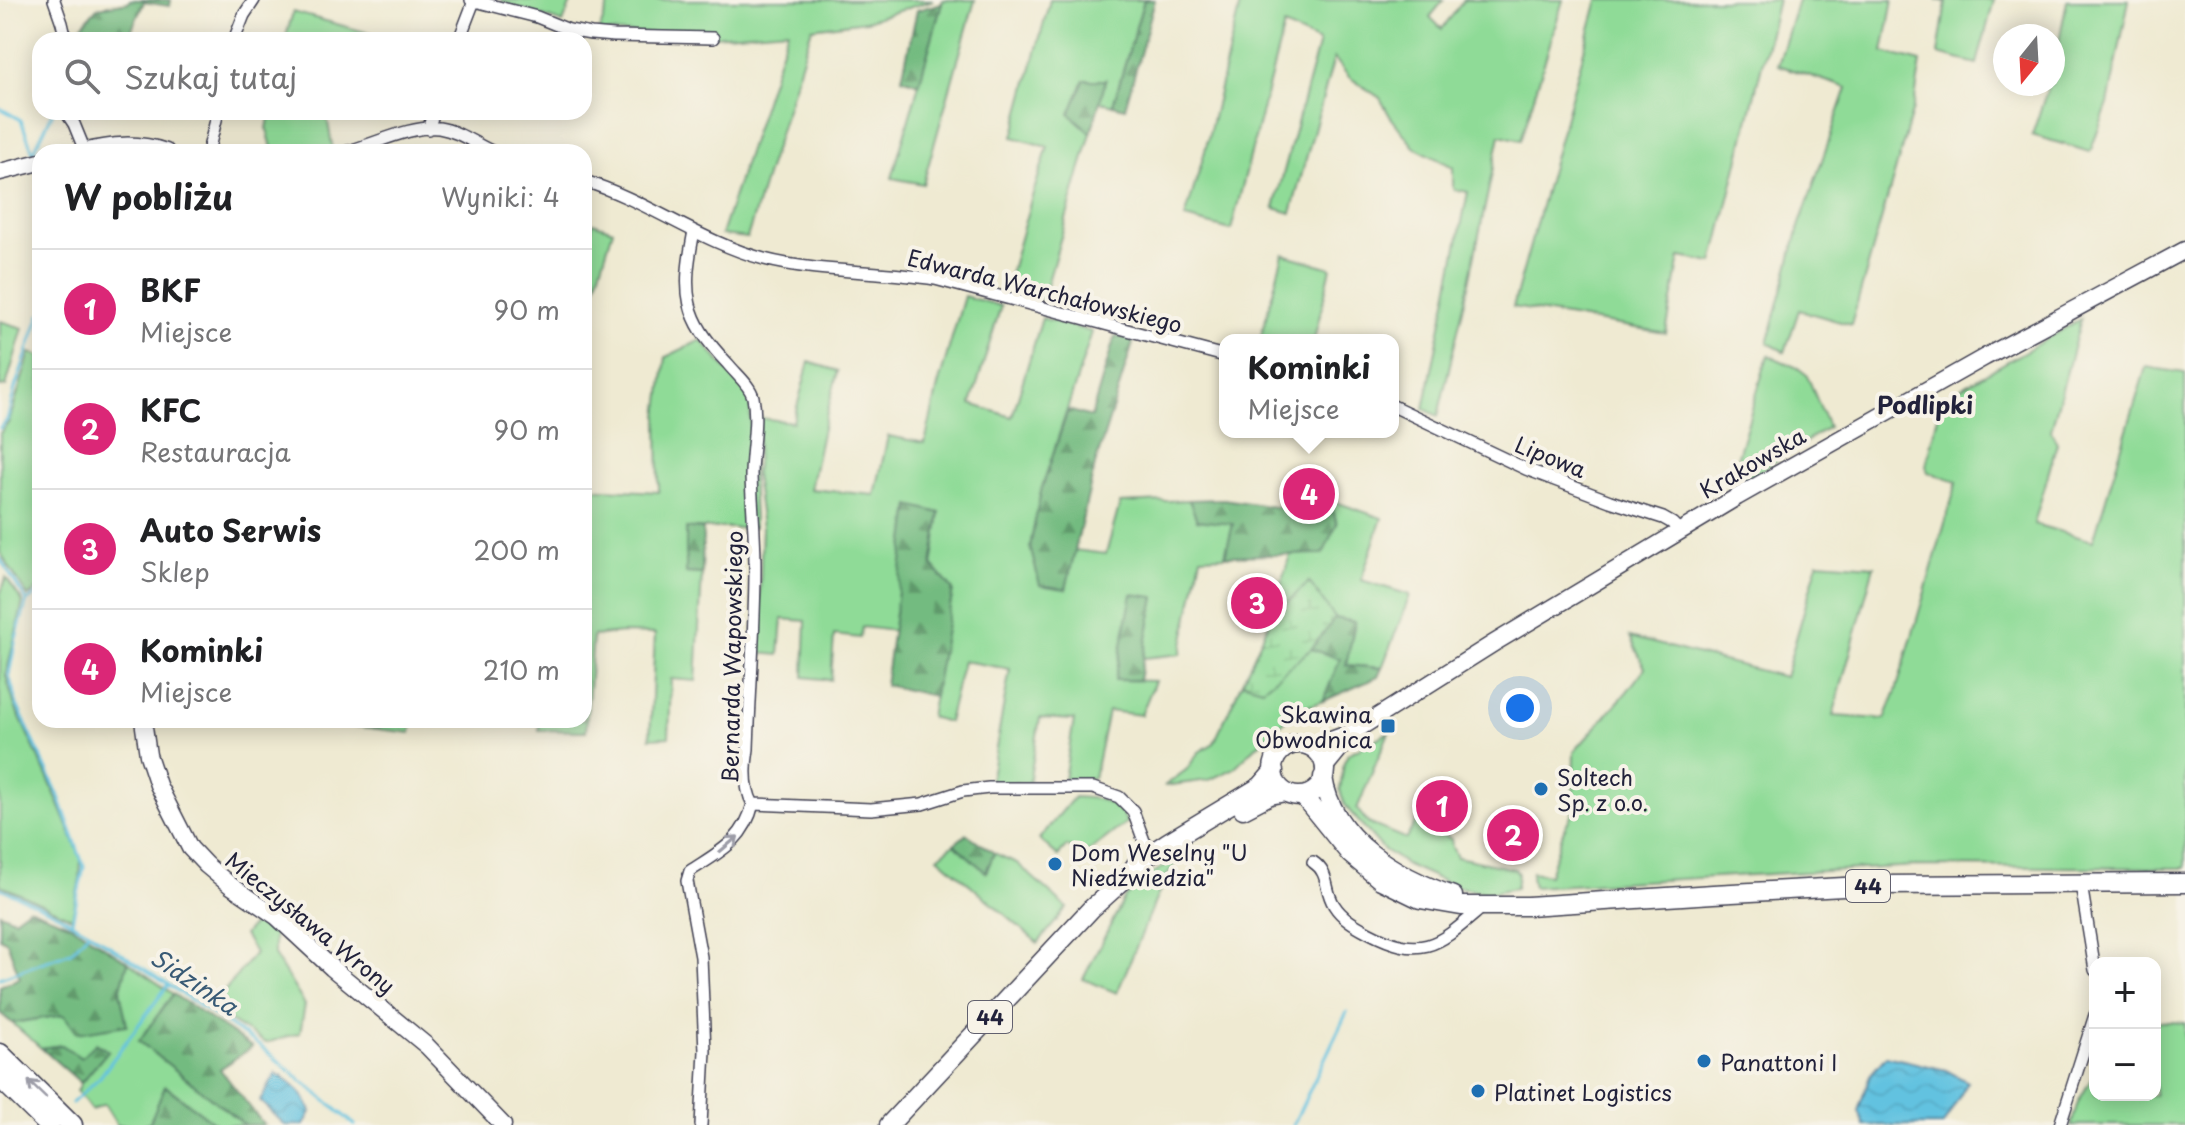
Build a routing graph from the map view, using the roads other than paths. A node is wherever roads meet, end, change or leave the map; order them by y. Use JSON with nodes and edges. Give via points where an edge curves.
{"nodes":[{"id":1,"x":54,"y":0,"type":"edge"},
{"id":2,"x":254,"y":0,"type":"edge"},
{"id":3,"x":473,"y":0,"type":"edge"},
{"id":4,"x":64,"y":32,"type":"edge"},
{"id":5,"x":237,"y":32,"type":"edge"},
{"id":6,"x":462,"y":32,"type":"edge"},
{"id":7,"x":580,"y":32,"type":"edge"},
{"id":8,"x":592,"y":34,"type":"edge"},
{"id":9,"x":713,"y":38,"type":"dead end"},
{"id":10,"x":71,"y":120,"type":"edge"},
{"id":11,"x":216,"y":120,"type":"edge"},
{"id":12,"x":431,"y":120,"type":"edge"},
{"id":13,"x":428,"y":129,"type":"junction"},
{"id":14,"x":81,"y":144,"type":"edge"},
{"id":15,"x":210,"y":144,"type":"edge"},
{"id":16,"x":371,"y":144,"type":"edge"},
{"id":17,"x":479,"y":144,"type":"edge"},
{"id":18,"x":32,"y":164,"type":"edge"},
{"id":19,"x":0,"y":172,"type":"edge"},
{"id":20,"x":592,"y":184,"type":"edge"},
{"id":21,"x":694,"y":231,"type":"junction"},
{"id":22,"x":2185,"y":250,"type":"edge"},
{"id":23,"x":1219,"y":354,"type":"edge"},
{"id":24,"x":1399,"y":408,"type":"edge"},
{"id":25,"x":1680,"y":531,"type":"junction"},
{"id":26,"x":144,"y":728,"type":"edge"},
{"id":27,"x":1353,"y":732,"type":"junction"},
{"id":28,"x":1312,"y":747,"type":"junction"},
{"id":29,"x":1274,"y":771,"type":"junction"},
{"id":30,"x":1324,"y":772,"type":"junction"},
{"id":31,"x":1294,"y":794,"type":"junction"},
{"id":32,"x":753,"y":804,"type":"junction"},
{"id":33,"x":1208,"y":823,"type":"junction"},
{"id":34,"x":1156,"y":855,"type":"junction"},
{"id":35,"x":1313,"y":862,"type":"dead end"},
{"id":36,"x":2185,"y":883,"type":"edge"},
{"id":37,"x":2081,"y":884,"type":"junction"},
{"id":38,"x":1452,"y":905,"type":"junction"},
{"id":39,"x":1487,"y":906,"type":"junction"},
{"id":40,"x":1457,"y":930,"type":"junction"},
{"id":41,"x":2093,"y":957,"type":"edge"},
{"id":42,"x":2091,"y":1029,"type":"edge"},
{"id":43,"x":0,"y":1054,"type":"edge"},
{"id":44,"x":0,"y":1077,"type":"edge"},
{"id":45,"x":49,"y":1125,"type":"edge"},
{"id":46,"x":72,"y":1125,"type":"edge"},
{"id":47,"x":503,"y":1125,"type":"edge"},
{"id":48,"x":701,"y":1125,"type":"edge"},
{"id":49,"x":889,"y":1125,"type":"edge"},
{"id":50,"x":2060,"y":1125,"type":"edge"}],
"edges":[{"from":1,"to":4,"type":"street"},
{"from":2,"to":5,"type":"street"},
{"from":3,"to":6,"type":"street"},
{"from":3,"to":7,"type":"street"},
{"from":8,"to":9,"type":"street"},
{"from":10,"to":14,"type":"street"},
{"from":11,"to":15,"type":"street"},
{"from":12,"to":13,"type":"street"},
{"from":13,"to":16,"type":"street"},
{"from":13,"to":17,"type":"street","via":[[439,128]]},
{"from":18,"to":19,"type":"main road"},
{"from":20,"to":21,"type":"street","name":"Edwarda Warchałowskiego"},
{"from":21,"to":23,"type":"street","name":"Edwarda Warchałowskiego","via":[[772,261],[935,279]]},
{"from":21,"to":32,"type":"street","name":"Bernarda Wapowskiego","via":[[688,261],[690,311],[753,394],[755,571],[745,764]]},
{"from":22,"to":25,"type":"main road","name":"Krakowska"},
{"from":24,"to":25,"type":"street","name":"Lipowa","via":[[1526,469],[1663,518]]},
{"from":25,"to":27,"type":"main road","name":"Krakowska"},
{"from":26,"to":47,"type":"main road","name":"Mieczysława Wrony","via":[[158,785],[190,848],[427,1046]]},
{"from":27,"to":28,"type":"main road","name":"Krakowska"},
{"from":27,"to":30,"type":"main road","name":"Krakowska"},
{"from":28,"to":29,"type":"main road","number":"44","via":[[1288,746]]},
{"from":28,"to":30,"type":"main road","number":"44","via":[[1321,756]]},
{"from":29,"to":31,"type":"main road","number":"44","via":[[1277,782]]},
{"from":29,"to":33,"type":"main road","number":"44"},
{"from":30,"to":31,"type":"main road","number":"44","via":[[1314,792]]},
{"from":30,"to":39,"type":"main road","number":"44","via":[[1329,802],[1371,854],[1424,886]]},
{"from":31,"to":33,"type":"main road","number":"44","via":[[1270,795]]},
{"from":31,"to":38,"type":"main road","number":"44","via":[[1381,880],[1420,899]]},
{"from":32,"to":34,"type":"street","name":"Bernarda Wapowskiego","via":[[871,809],[922,804],[989,788],[1093,788],[1119,797],[1133,811]]},
{"from":48,"to":32,"type":"street","one_way":true,"via":[[702,972],[687,881],[690,871],[739,837]]},
{"from":33,"to":34,"type":"main road","number":"44"},
{"from":34,"to":49,"type":"main road","number":"44","via":[[1091,909]]},
{"from":35,"to":40,"type":"street","via":[[1326,877],[1342,916],[1393,945],[1426,947]]},
{"from":36,"to":37,"type":"main road","number":"44"},
{"from":37,"to":39,"type":"main road","number":"44","via":[[1867,886]]},
{"from":37,"to":41,"type":"street"},
{"from":38,"to":39,"type":"main road","number":"44"},
{"from":38,"to":40,"type":"street"},
{"from":39,"to":40,"type":"street"},
{"from":42,"to":50,"type":"street"},
{"from":46,"to":43,"type":"highway","one_way":true},
{"from":44,"to":45,"type":"highway"}]}
